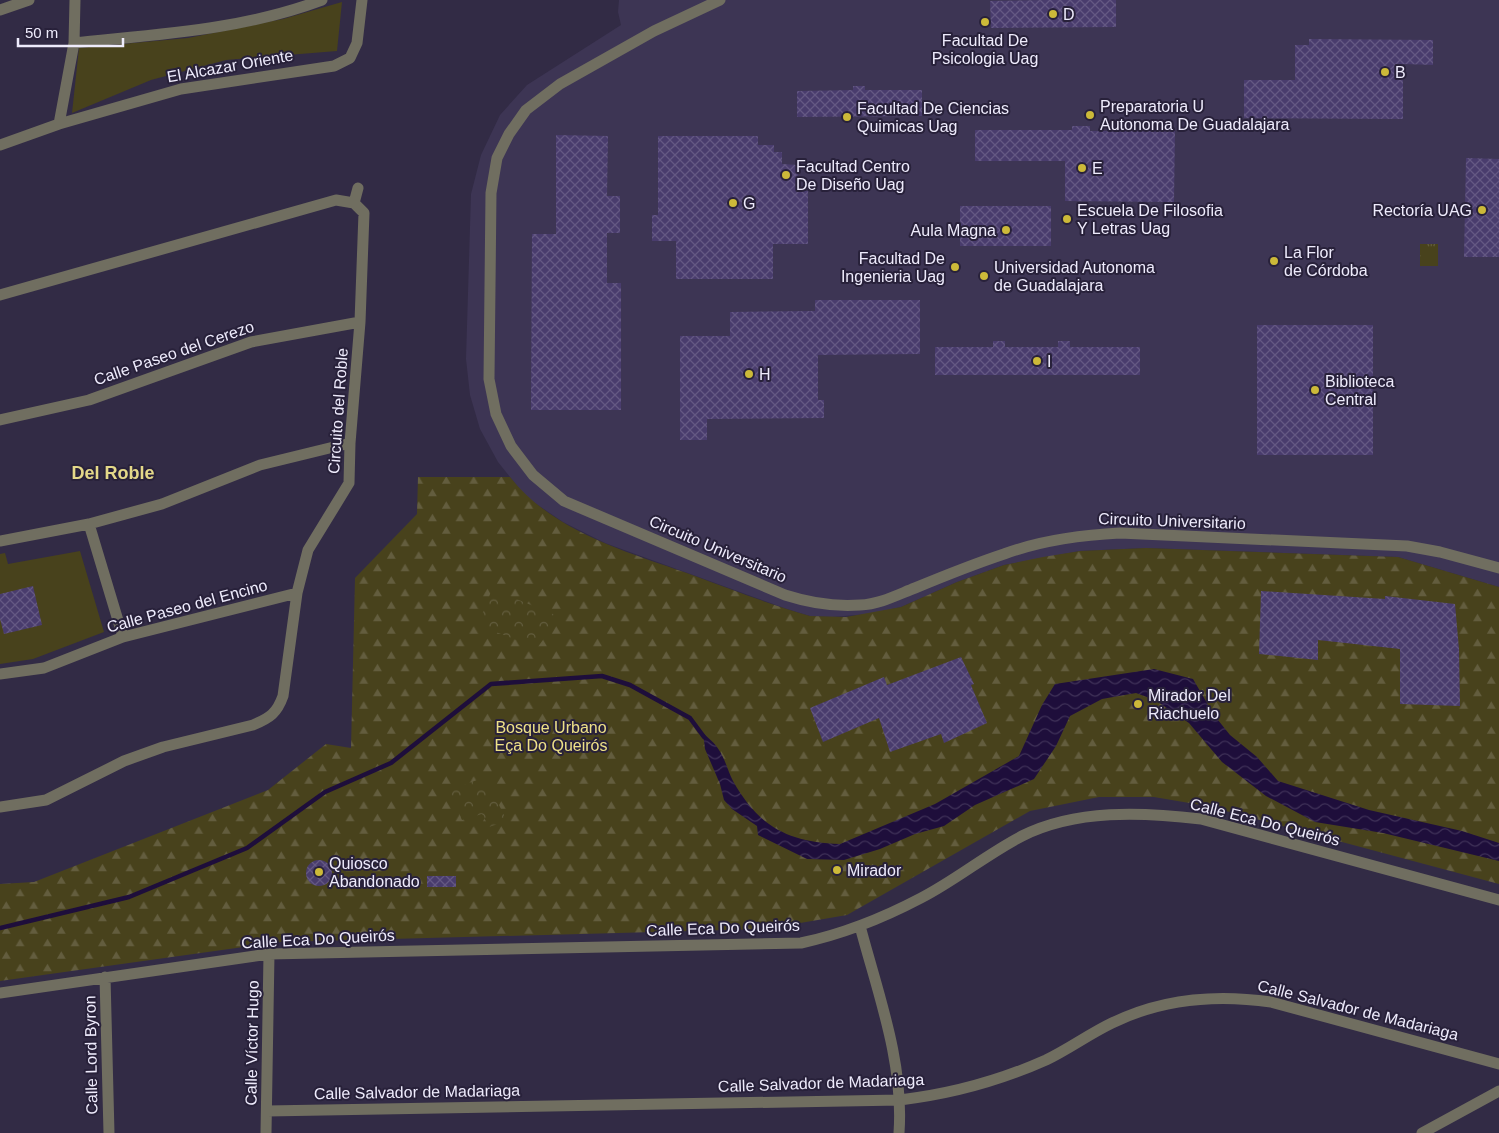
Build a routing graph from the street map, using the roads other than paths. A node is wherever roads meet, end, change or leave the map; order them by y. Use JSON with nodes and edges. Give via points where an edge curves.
{"nodes":[{"id":1,"x":29,"y":0,"type":"edge"},
{"id":2,"x":75,"y":0,"type":"edge"},
{"id":3,"x":322,"y":0,"type":"edge"},
{"id":4,"x":362,"y":0,"type":"edge"},
{"id":5,"x":720,"y":0,"type":"edge"},
{"id":6,"x":0,"y":10,"type":"edge"},
{"id":7,"x":74,"y":43,"type":"junction"},
{"id":8,"x":59,"y":124,"type":"junction"},
{"id":9,"x":0,"y":145,"type":"edge"},
{"id":10,"x":358,"y":188,"type":"dead end"},
{"id":11,"x":354,"y":203,"type":"junction"},
{"id":12,"x":0,"y":295,"type":"edge"},
{"id":13,"x":360,"y":322,"type":"junction"},
{"id":14,"x":0,"y":420,"type":"edge"},
{"id":15,"x":350,"y":443,"type":"junction"},
{"id":16,"x":89,"y":524,"type":"junction"},
{"id":17,"x":0,"y":541,"type":"edge"},
{"id":18,"x":1499,"y":568,"type":"edge"},
{"id":19,"x":296,"y":593,"type":"junction"},
{"id":20,"x":123,"y":637,"type":"junction"},
{"id":21,"x":0,"y":674,"type":"edge"},
{"id":22,"x":0,"y":807,"type":"edge"},
{"id":23,"x":1499,"y":900,"type":"edge"},
{"id":24,"x":860,"y":926,"type":"junction"},
{"id":25,"x":269,"y":954,"type":"junction"},
{"id":26,"x":105,"y":977,"type":"junction"},
{"id":27,"x":0,"y":993,"type":"edge"},
{"id":28,"x":1499,"y":1064,"type":"edge"},
{"id":29,"x":1499,"y":1090,"type":"edge"},
{"id":30,"x":900,"y":1100,"type":"junction"},
{"id":31,"x":267,"y":1110,"type":"junction"},
{"id":32,"x":109,"y":1133,"type":"edge"},
{"id":33,"x":266,"y":1133,"type":"edge"},
{"id":34,"x":899,"y":1133,"type":"edge"},
{"id":35,"x":1422,"y":1133,"type":"edge"}],
"edges":[{"from":1,"to":6,"type":"street"},
{"from":2,"to":7,"type":"street"},
{"from":3,"to":7,"type":"street","via":[[267,18],[202,31]]},
{"from":4,"to":8,"type":"street","name":"El Alcazar Oriente","via":[[357,43],[350,58],[334,66],[181,89]]},
{"from":5,"to":18,"type":"street","name":"Circuito Universitario","via":[[654,30],[560,84],[526,110],[497,158],[490,193],[489,379],[496,414],[511,446],[533,475],[564,501],[785,595],[833,605],[862,605],[892,598],[1006,553],[1080,535],[1120,533],[1407,546]]},
{"from":7,"to":8,"type":"street"},
{"from":8,"to":9,"type":"street","name":"El Alcazar Oriente"},
{"from":10,"to":11,"type":"street"},
{"from":11,"to":12,"type":"street","via":[[336,200]]},
{"from":11,"to":13,"type":"street","name":"Circuito del Roble","via":[[364,213]]},
{"from":13,"to":14,"type":"street","name":"Calle Paseo del Cerezo","via":[[251,342],[89,400]]},
{"from":13,"to":15,"type":"street","name":"Circuito del Roble"},
{"from":15,"to":16,"type":"street","via":[[260,465],[162,504]]},
{"from":15,"to":19,"type":"street","name":"Circuito del Roble","via":[[349,483],[308,550]]},
{"from":16,"to":17,"type":"street"},
{"from":16,"to":20,"type":"street"},
{"from":19,"to":20,"type":"street","name":"Calle Paseo del Encino"},
{"from":19,"to":22,"type":"street","name":"Circuito del Roble","via":[[283,696],[278,711],[267,719],[124,760],[46,800]]},
{"from":20,"to":21,"type":"street","name":"Calle Paseo del Encino","via":[[44,668]]},
{"from":23,"to":24,"type":"street","name":"Calle Eca Do Queirós","via":[[1200,819],[1150,813],[1079,819],[1022,836],[922,898]]},
{"from":24,"to":25,"type":"street","name":"Calle Eca Do Queirós","via":[[801,943]]},
{"from":24,"to":30,"type":"street","via":[[894,1054]]},
{"from":25,"to":26,"type":"street","name":"Calle Eca Do Queirós"},
{"from":25,"to":31,"type":"street","name":"Calle Víctor Hugo"},
{"from":26,"to":27,"type":"street","name":"Calle Eca Do Queirós"},
{"from":26,"to":32,"type":"street","name":"Calle Lord Byron"},
{"from":28,"to":30,"type":"street","name":"Calle Salvador de Madariaga","via":[[1271,1002],[1206,997],[1143,1010],[1112,1023],[1047,1059],[982,1084]]},
{"from":29,"to":35,"type":"street"},
{"from":30,"to":31,"type":"street","name":"Calle Salvador de Madariaga"},
{"from":30,"to":34,"type":"street"},
{"from":31,"to":33,"type":"street","name":"Calle Víctor Hugo"}]}
